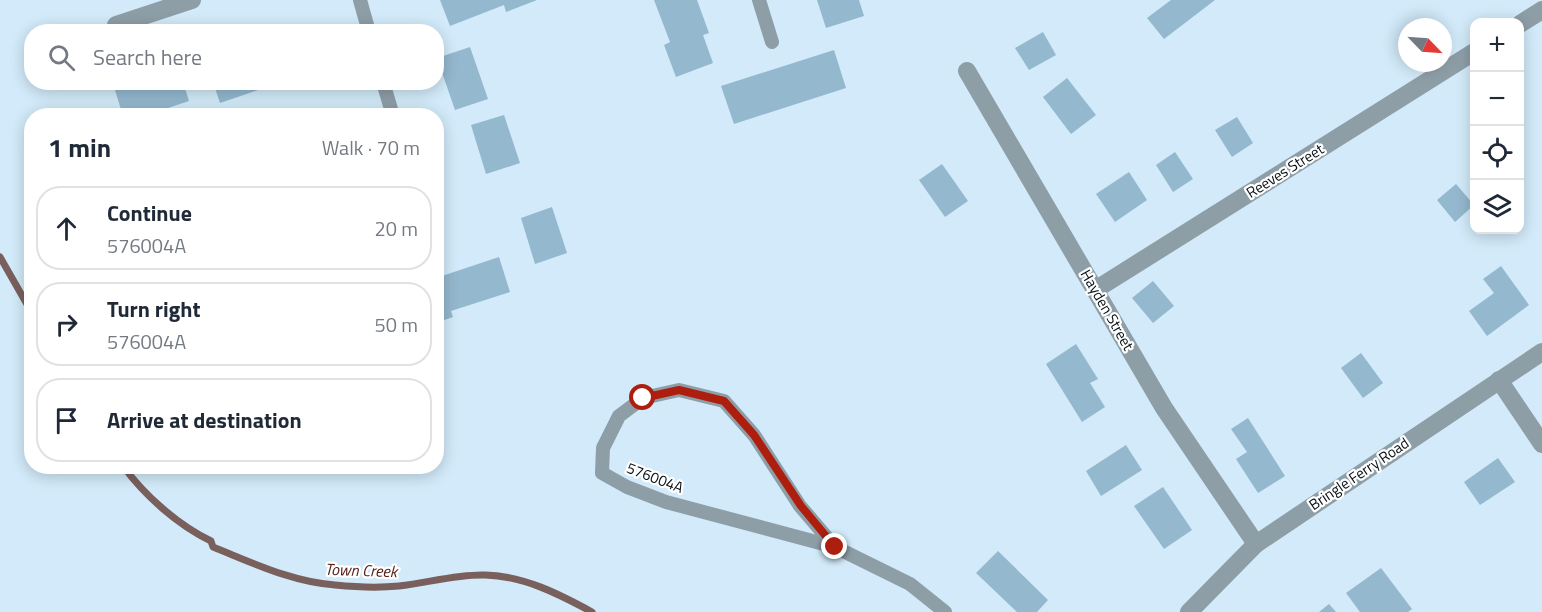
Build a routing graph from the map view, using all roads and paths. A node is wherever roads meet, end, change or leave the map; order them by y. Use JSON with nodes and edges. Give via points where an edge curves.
{"nodes":[{"id":1,"x":192,"y":0,"type":"edge"},
{"id":2,"x":360,"y":0,"type":"edge"},
{"id":3,"x":759,"y":0,"type":"edge"},
{"id":4,"x":1542,"y":10,"type":"edge"},
{"id":5,"x":1524,"y":21,"type":"edge"},
{"id":6,"x":119,"y":24,"type":"edge"},
{"id":7,"x":367,"y":24,"type":"edge"},
{"id":8,"x":772,"y":42,"type":"dead end"},
{"id":9,"x":1470,"y":55,"type":"edge"},
{"id":10,"x":967,"y":71,"type":"dead end"},
{"id":11,"x":385,"y":90,"type":"edge"},
{"id":12,"x":391,"y":108,"type":"edge"},
{"id":13,"x":1095,"y":290,"type":"junction"},
{"id":14,"x":1542,"y":352,"type":"edge"},
{"id":15,"x":1499,"y":380,"type":"junction"},
{"id":16,"x":1542,"y":444,"type":"edge"},
{"id":17,"x":1256,"y":544,"type":"junction"},
{"id":18,"x":835,"y":547,"type":"junction"},
{"id":19,"x":945,"y":612,"type":"edge"},
{"id":20,"x":1189,"y":612,"type":"edge"}],
"edges":[{"from":1,"to":6,"type":"street"},
{"from":2,"to":7,"type":"lane"},
{"from":3,"to":8,"type":"lane"},
{"from":4,"to":5,"type":"street"},
{"from":9,"to":13,"type":"street","name":"Reeves Street"},
{"from":10,"to":13,"type":"street","name":"Hayden Street"},
{"from":11,"to":12,"type":"lane"},
{"from":13,"to":17,"type":"street","name":"Hayden Street","via":[[1164,408]]},
{"from":14,"to":15,"type":"street","name":"Bringle Ferry Road"},
{"from":15,"to":16,"type":"street"},
{"from":15,"to":17,"type":"street","name":"Bringle Ferry Road"},
{"from":17,"to":20,"type":"street","name":"Bringle Ferry Road"},
{"from":18,"to":18,"type":"lane","name":"576004A","via":[[801,506],[754,435],[724,401],[679,390],[643,398],[619,416],[603,448],[602,474],[666,502]]},
{"from":18,"to":19,"type":"lane","name":"576004A","via":[[910,585]]}]}
